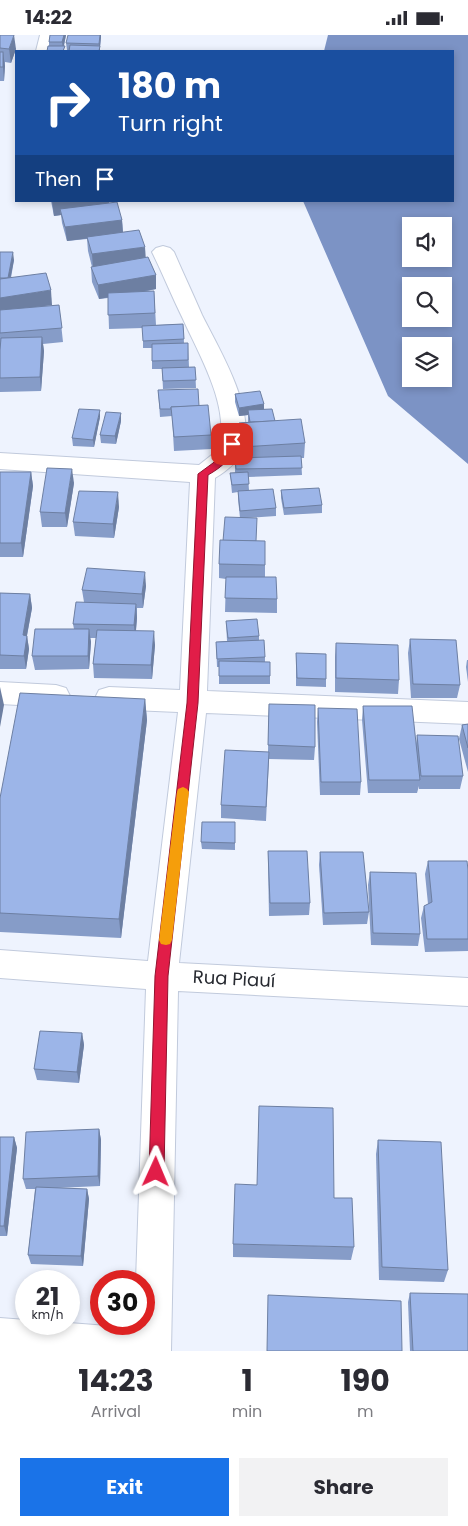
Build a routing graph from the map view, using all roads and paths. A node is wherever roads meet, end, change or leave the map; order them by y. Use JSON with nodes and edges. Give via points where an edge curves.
{"nodes":[{"id":1,"x":50,"y":35,"type":"edge"},
{"id":2,"x":45,"y":50,"type":"edge"},
{"id":3,"x":163,"y":252,"type":"dead end"},
{"id":4,"x":0,"y":461,"type":"edge"},
{"id":5,"x":203,"y":474,"type":"junction"},
{"id":6,"x":0,"y":693,"type":"edge"},
{"id":7,"x":193,"y":703,"type":"junction"},
{"id":8,"x":468,"y":713,"type":"edge"},
{"id":9,"x":0,"y":965,"type":"edge"},
{"id":10,"x":162,"y":976,"type":"junction"},
{"id":11,"x":468,"y":992,"type":"edge"},
{"id":12,"x":0,"y":1336,"type":"edge"},
{"id":13,"x":152,"y":1350,"type":"edge"}],
"edges":[{"from":1,"to":2,"type":"street"},
{"from":3,"to":5,"type":"street","via":[[219,372],[232,421],[232,444],[228,454]]},
{"from":4,"to":5,"type":"street"},
{"from":5,"to":7,"type":"street"},
{"from":6,"to":7,"type":"street"},
{"from":7,"to":8,"type":"street"},
{"from":7,"to":10,"type":"street"},
{"from":9,"to":10,"type":"street","name":"Rua Piauí"},
{"from":10,"to":11,"type":"street","name":"Rua Piauí"},
{"from":10,"to":13,"type":"street"},
{"from":12,"to":13,"type":"street"}]}
